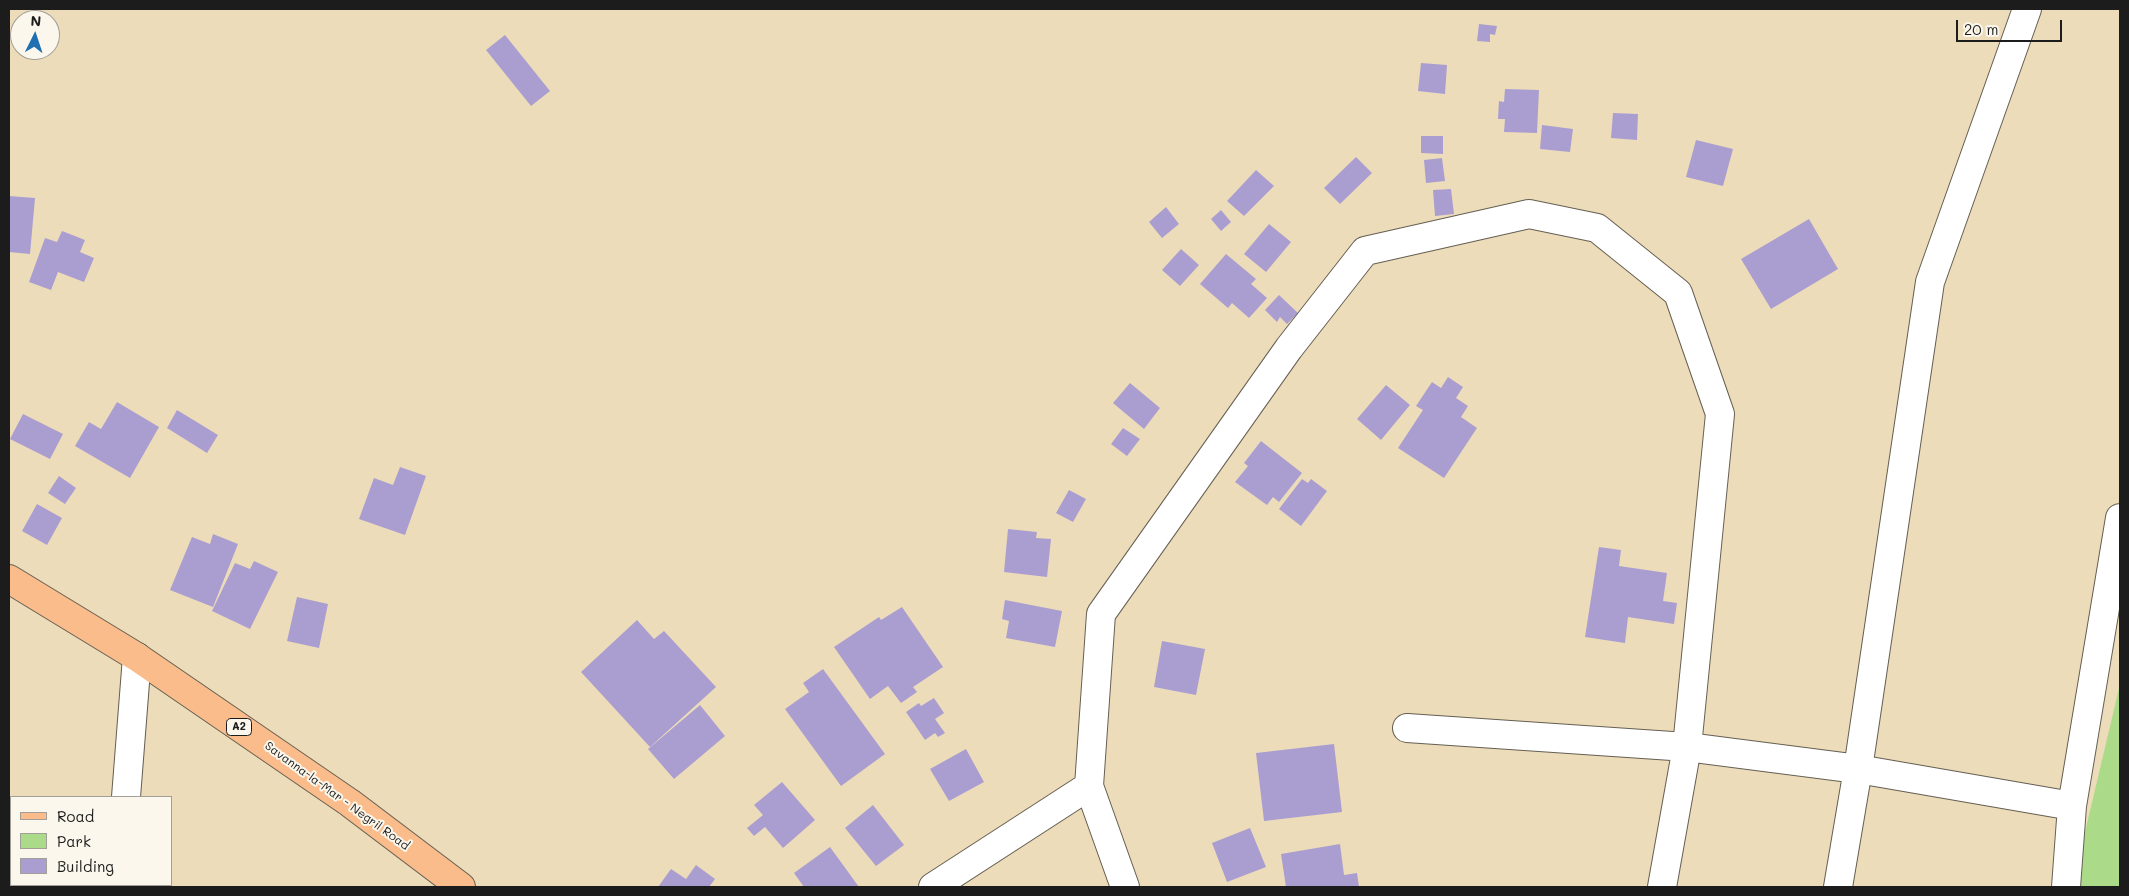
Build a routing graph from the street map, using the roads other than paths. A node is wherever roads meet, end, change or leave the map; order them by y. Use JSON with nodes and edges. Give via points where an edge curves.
{"nodes":[{"id":1,"x":2027,"y":9,"type":"edge"},
{"id":2,"x":2120,"y":518,"type":"edge"},
{"id":3,"x":9,"y":579,"type":"edge"},
{"id":4,"x":136,"y":657,"type":"junction"},
{"id":5,"x":1407,"y":728,"type":"dead end"},
{"id":6,"x":1687,"y":747,"type":"junction"},
{"id":7,"x":1858,"y":769,"type":"junction"},
{"id":8,"x":1089,"y":786,"type":"junction"},
{"id":9,"x":126,"y":796,"type":"edge"},
{"id":10,"x":2072,"y":806,"type":"junction"},
{"id":11,"x":461,"y":887,"type":"edge"},
{"id":12,"x":933,"y":887,"type":"edge"},
{"id":13,"x":1126,"y":887,"type":"edge"},
{"id":14,"x":1662,"y":887,"type":"edge"},
{"id":15,"x":1838,"y":887,"type":"edge"},
{"id":16,"x":2066,"y":887,"type":"edge"}],
"edges":[{"from":1,"to":7,"type":"street","via":[[1930,282]]},
{"from":2,"to":10,"type":"street"},
{"from":3,"to":4,"type":"main road","name":"Savanna-la-Mar - Negril Road","number":"A2"},
{"from":4,"to":9,"type":"street"},
{"from":4,"to":11,"type":"main road","name":"Savanna-la-Mar - Negril Road","number":"A2","via":[[350,803]]},
{"from":5,"to":6,"type":"street"},
{"from":6,"to":7,"type":"street"},
{"from":6,"to":8,"type":"street","via":[[1720,414],[1678,293],[1597,228],[1529,214],[1365,251],[1289,348],[1101,614]]},
{"from":6,"to":14,"type":"street"},
{"from":7,"to":10,"type":"street"},
{"from":7,"to":15,"type":"street"},
{"from":8,"to":12,"type":"street"},
{"from":8,"to":13,"type":"street"},
{"from":10,"to":16,"type":"street"}]}
